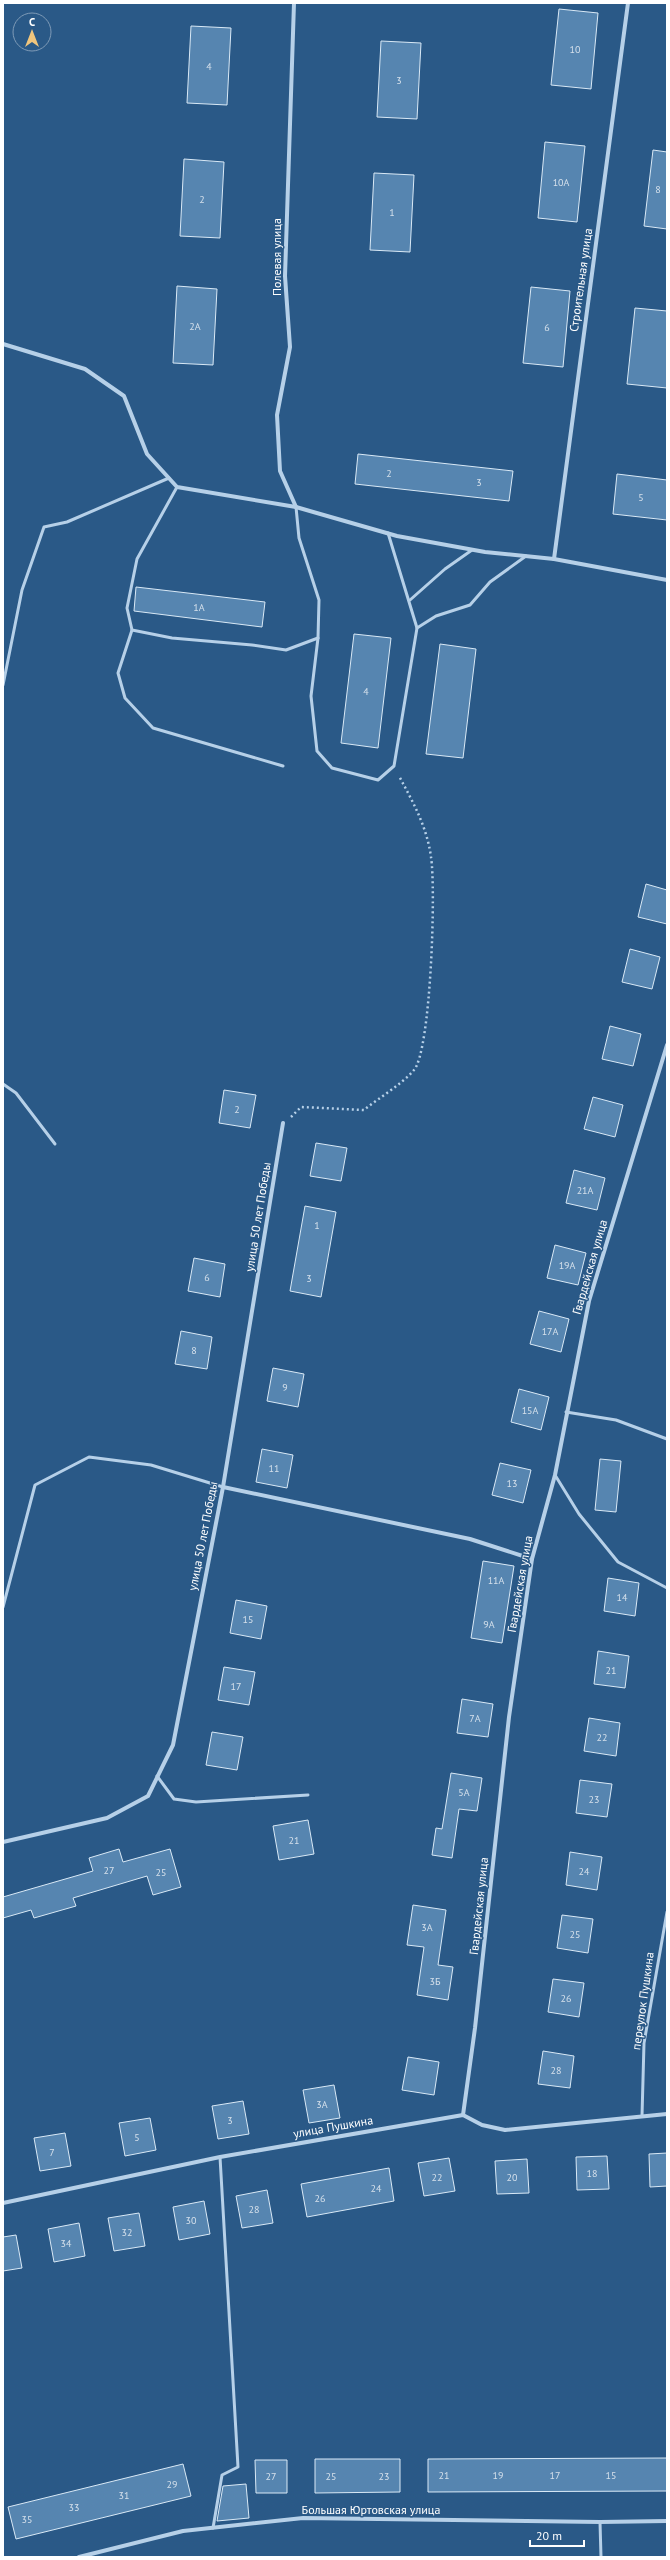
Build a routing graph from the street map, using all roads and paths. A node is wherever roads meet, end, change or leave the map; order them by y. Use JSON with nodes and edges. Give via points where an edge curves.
{"nodes":[{"id":1,"x":294,"y":3,"type":"edge"},
{"id":2,"x":628,"y":3,"type":"edge"},
{"id":3,"x":3,"y":344,"type":"edge"},
{"id":4,"x":169,"y":478,"type":"junction"},
{"id":5,"x":178,"y":487,"type":"junction"},
{"id":6,"x":296,"y":506,"type":"junction"},
{"id":7,"x":388,"y":533,"type":"junction"},
{"id":8,"x":472,"y":550,"type":"junction"},
{"id":9,"x":526,"y":556,"type":"junction"},
{"id":10,"x":554,"y":559,"type":"junction"},
{"id":11,"x":667,"y":580,"type":"edge"},
{"id":12,"x":410,"y":600,"type":"junction"},
{"id":13,"x":418,"y":628,"type":"junction"},
{"id":14,"x":132,"y":630,"type":"junction"},
{"id":15,"x":318,"y":638,"type":"junction"},
{"id":16,"x":3,"y":685,"type":"edge"},
{"id":17,"x":283,"y":766,"type":"dead end"},
{"id":18,"x":394,"y":766,"type":"junction"},
{"id":19,"x":667,"y":1045,"type":"edge"},
{"id":20,"x":3,"y":1084,"type":"edge"},
{"id":21,"x":283,"y":1123,"type":"joint"},
{"id":22,"x":54,"y":1144,"type":"dead end"},
{"id":23,"x":566,"y":1412,"type":"junction"},
{"id":24,"x":667,"y":1439,"type":"edge"},
{"id":25,"x":555,"y":1475,"type":"junction"},
{"id":26,"x":223,"y":1487,"type":"junction"},
{"id":27,"x":532,"y":1559,"type":"junction"},
{"id":28,"x":667,"y":1588,"type":"edge"},
{"id":29,"x":3,"y":1607,"type":"edge"},
{"id":30,"x":157,"y":1776,"type":"junction"},
{"id":31,"x":308,"y":1795,"type":"dead end"},
{"id":32,"x":3,"y":1842,"type":"edge"},
{"id":33,"x":667,"y":1912,"type":"edge"},
{"id":34,"x":667,"y":2114,"type":"edge"},
{"id":35,"x":463,"y":2115,"type":"junction"},
{"id":36,"x":642,"y":2116,"type":"junction"},
{"id":37,"x":220,"y":2156,"type":"junction"},
{"id":38,"x":3,"y":2203,"type":"edge"},
{"id":39,"x":667,"y":2521,"type":"edge"},
{"id":40,"x":600,"y":2522,"type":"junction"},
{"id":41,"x":213,"y":2528,"type":"junction"},
{"id":42,"x":78,"y":2557,"type":"edge"},
{"id":43,"x":601,"y":2557,"type":"edge"}],
"edges":[{"from":1,"to":6,"type":"street","name":"Полевая улица","via":[[285,276],[290,347],[277,415],[280,471]]},
{"from":2,"to":10,"type":"street","name":"Строительная улица"},
{"from":3,"to":4,"type":"street","via":[[85,369],[124,396],[147,454]]},
{"from":4,"to":5,"type":"street"},
{"from":4,"to":16,"type":"lane","via":[[67,522],[44,527],[22,590]]},
{"from":5,"to":6,"type":"street"},
{"from":5,"to":14,"type":"lane","via":[[137,559],[127,608]]},
{"from":6,"to":7,"type":"street"},
{"from":6,"to":15,"type":"lane","via":[[299,538],[319,600]]},
{"from":7,"to":8,"type":"street"},
{"from":7,"to":12,"type":"lane"},
{"from":8,"to":9,"type":"street"},
{"from":8,"to":12,"type":"lane","via":[[445,569]]},
{"from":9,"to":10,"type":"street"},
{"from":9,"to":13,"type":"lane","via":[[490,582],[470,605],[436,616]]},
{"from":10,"to":11,"type":"street"},
{"from":12,"to":13,"type":"lane"},
{"from":13,"to":18,"type":"lane"},
{"from":14,"to":15,"type":"lane","via":[[172,638],[286,650]]},
{"from":14,"to":17,"type":"lane","via":[[118,673],[125,698],[153,728]]},
{"from":15,"to":18,"type":"lane","via":[[311,696],[317,750],[332,768],[378,780]]},
{"from":18,"to":21,"type":"path","via":[[424,824],[431,858],[431,942],[427,1025],[415,1069],[364,1110],[301,1107]]},
{"from":19,"to":23,"type":"street","name":"Гвардейская улица","via":[[589,1301]]},
{"from":20,"to":22,"type":"lane","via":[[16,1092]]},
{"from":21,"to":26,"type":"street","name":"улица 50 лет Победы"},
{"from":23,"to":24,"type":"lane","via":[[616,1420]]},
{"from":23,"to":25,"type":"street","name":"Гвардейская улица"},
{"from":25,"to":27,"type":"street","name":"Гвардейская улица"},
{"from":25,"to":28,"type":"lane","via":[[579,1514],[618,1562]]},
{"from":26,"to":27,"type":"street","via":[[470,1539]]},
{"from":26,"to":29,"type":"lane","via":[[151,1465],[89,1457],[35,1485]]},
{"from":26,"to":30,"type":"street","name":"улица 50 лет Победы","via":[[172,1745]]},
{"from":27,"to":35,"type":"street","name":"Гвардейская улица","via":[[509,1717]]},
{"from":30,"to":31,"type":"lane","via":[[174,1798],[196,1802]]},
{"from":30,"to":32,"type":"street","name":"улица 50 лет Победы","via":[[148,1796],[107,1818]]},
{"from":33,"to":36,"type":"lane","name":"переулок Пушкина","via":[[644,2043]]},
{"from":34,"to":36,"type":"street"},
{"from":35,"to":36,"type":"street","via":[[482,2125],[505,2130]]},
{"from":35,"to":37,"type":"street","name":"улица Пушкина"},
{"from":37,"to":38,"type":"street","name":"улица Пушкина"},
{"from":37,"to":41,"type":"lane","via":[[238,2467],[222,2475]]},
{"from":39,"to":40,"type":"street","name":"Большая Юртовская улица"},
{"from":40,"to":41,"type":"street","name":"Большая Юртовская улица","via":[[302,2518]]},
{"from":40,"to":43,"type":"lane"},
{"from":41,"to":42,"type":"street","name":"Большая Юртовская улица","via":[[183,2532]]}]}
